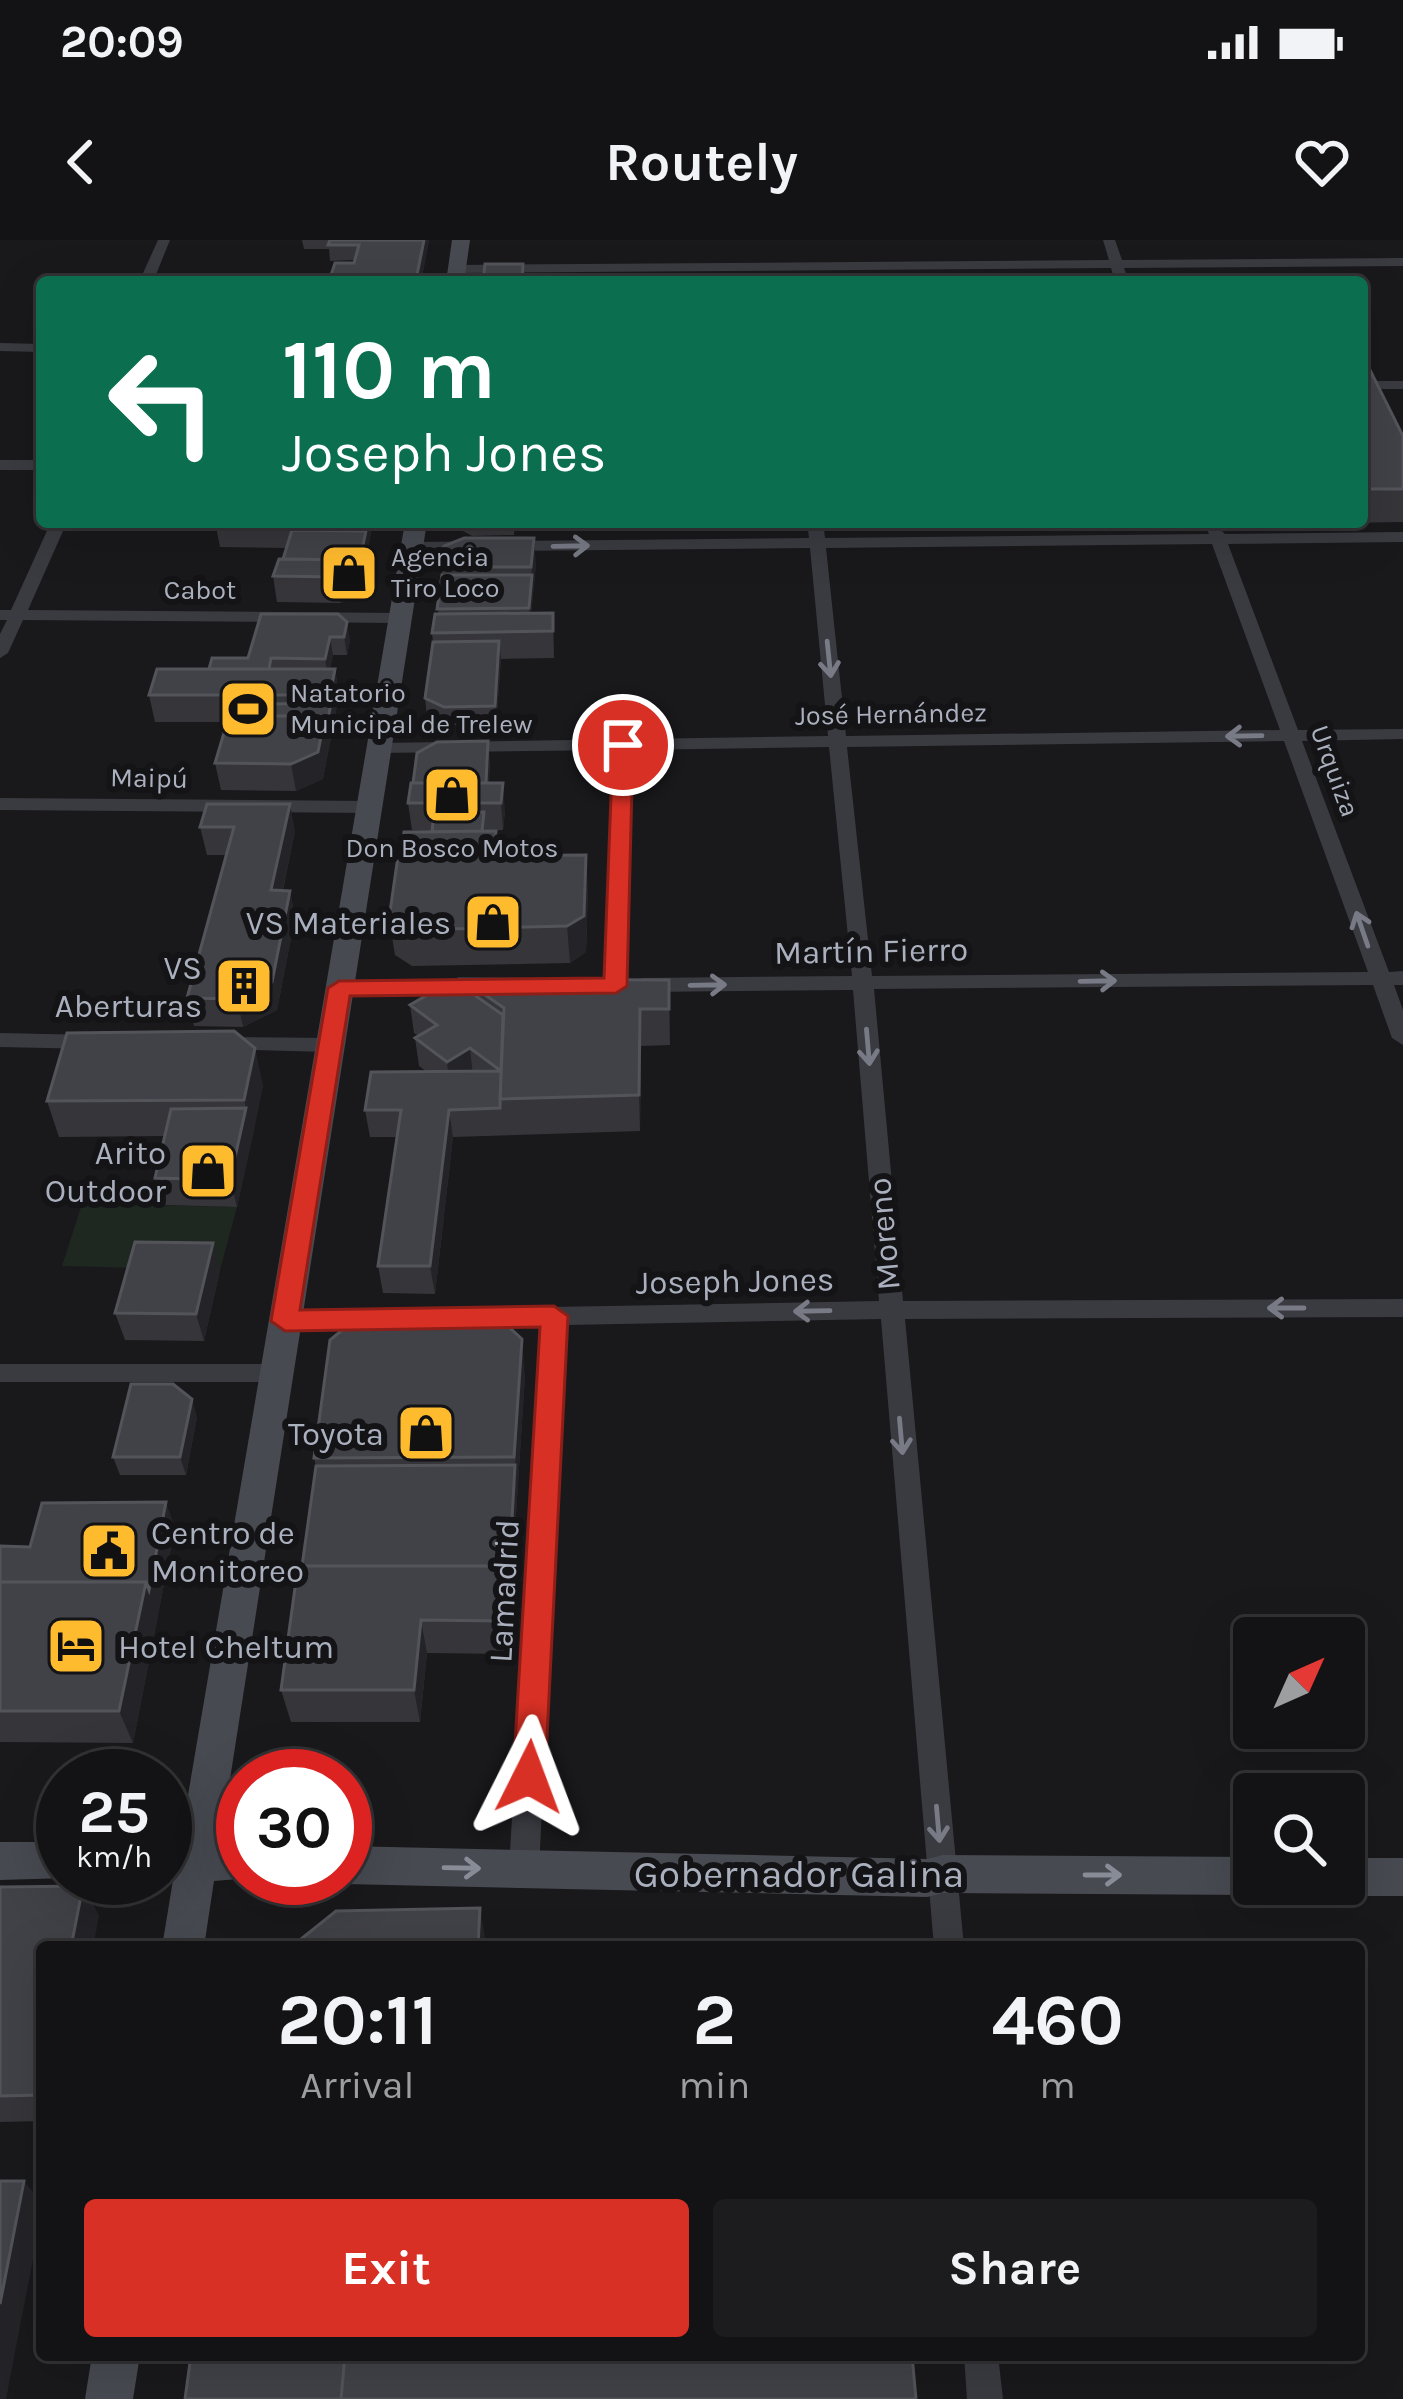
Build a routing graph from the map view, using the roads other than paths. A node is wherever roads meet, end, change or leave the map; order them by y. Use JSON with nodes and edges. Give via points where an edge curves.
{"nodes":[{"id":1,"x":164,"y":240,"type":"edge"},
{"id":2,"x":461,"y":240,"type":"edge"},
{"id":3,"x":1109,"y":240,"type":"edge"},
{"id":4,"x":1403,"y":262,"type":"edge"},
{"id":5,"x":1115,"y":265,"type":"junction"},
{"id":6,"x":792,"y":267,"type":"edge"},
{"id":7,"x":149,"y":276,"type":"edge"},
{"id":8,"x":456,"y":276,"type":"edge"},
{"id":9,"x":1120,"y":276,"type":"edge"},
{"id":10,"x":0,"y":347,"type":"edge"},
{"id":11,"x":36,"y":348,"type":"edge"},
{"id":12,"x":1403,"y":385,"type":"edge"},
{"id":13,"x":1368,"y":386,"type":"edge"},
{"id":14,"x":0,"y":465,"type":"edge"},
{"id":15,"x":36,"y":465,"type":"edge"},
{"id":16,"x":56,"y":528,"type":"edge"},
{"id":17,"x":415,"y":528,"type":"edge"},
{"id":18,"x":1215,"y":530,"type":"edge"},
{"id":19,"x":816,"y":532,"type":"edge"},
{"id":20,"x":1403,"y":537,"type":"edge"},
{"id":21,"x":412,"y":547,"type":"junction"},
{"id":22,"x":8,"y":615,"type":"edge"},
{"id":23,"x":400,"y":618,"type":"junction"},
{"id":24,"x":0,"y":653,"type":"edge"},
{"id":25,"x":1403,"y":734,"type":"edge"},
{"id":26,"x":1293,"y":735,"type":"junction"},
{"id":27,"x":837,"y":741,"type":"junction"},
{"id":28,"x":623,"y":745,"type":"junction"},
{"id":29,"x":379,"y":748,"type":"junction"},
{"id":30,"x":0,"y":803,"type":"edge"},
{"id":31,"x":369,"y":807,"type":"junction"},
{"id":32,"x":1380,"y":978,"type":"junction"},
{"id":33,"x":1403,"y":978,"type":"edge"},
{"id":34,"x":863,"y":983,"type":"junction"},
{"id":35,"x":592,"y":986,"type":"edge"},
{"id":36,"x":616,"y":986,"type":"junction"},
{"id":37,"x":500,"y":987,"type":"edge"},
{"id":38,"x":339,"y":988,"type":"junction"},
{"id":39,"x":1403,"y":1038,"type":"edge"},
{"id":40,"x":0,"y":1040,"type":"edge"},
{"id":41,"x":118,"y":1042,"type":"edge"},
{"id":42,"x":188,"y":1043,"type":"edge"},
{"id":43,"x":329,"y":1045,"type":"junction"},
{"id":44,"x":1403,"y":1308,"type":"edge"},
{"id":45,"x":889,"y":1310,"type":"junction"},
{"id":46,"x":554,"y":1316,"type":"junction"},
{"id":47,"x":285,"y":1321,"type":"junction"},
{"id":48,"x":0,"y":1373,"type":"edge"},
{"id":49,"x":277,"y":1373,"type":"junction"},
{"id":50,"x":192,"y":1805,"type":"edge"},
{"id":51,"x":0,"y":1861,"type":"edge"},
{"id":52,"x":36,"y":1861,"type":"edge"},
{"id":53,"x":372,"y":1866,"type":"edge"},
{"id":54,"x":524,"y":1869,"type":"junction"},
{"id":55,"x":943,"y":1874,"type":"junction"},
{"id":56,"x":1233,"y":1876,"type":"edge"},
{"id":57,"x":1365,"y":1877,"type":"edge"},
{"id":58,"x":1403,"y":1877,"type":"edge"},
{"id":59,"x":182,"y":1905,"type":"edge"},
{"id":60,"x":183,"y":1941,"type":"edge"},
{"id":61,"x":949,"y":1941,"type":"edge"},
{"id":62,"x":115,"y":2361,"type":"edge"},
{"id":63,"x":982,"y":2361,"type":"edge"},
{"id":64,"x":109,"y":2399,"type":"edge"},
{"id":65,"x":985,"y":2399,"type":"edge"}],
"edges":[{"from":1,"to":7,"type":"street"},
{"from":2,"to":8,"type":"main road"},
{"from":3,"to":5,"type":"street"},
{"from":4,"to":5,"type":"street"},
{"from":5,"to":6,"type":"street"},
{"from":5,"to":9,"type":"street"},
{"from":6,"to":8,"type":"street"},
{"from":10,"to":11,"type":"street"},
{"from":12,"to":13,"type":"street"},
{"from":14,"to":15,"type":"street"},
{"from":16,"to":22,"type":"street"},
{"from":17,"to":21,"type":"main road"},
{"from":18,"to":19,"type":"street"},
{"from":18,"to":20,"type":"street"},
{"from":18,"to":26,"type":"street","name":"Urquiza"},
{"from":21,"to":19,"type":"street","one_way":true},
{"from":19,"to":27,"type":"street","name":"Moreno","one_way":true},
{"from":21,"to":23,"type":"main road"},
{"from":22,"to":23,"type":"street","name":"Cabot"},
{"from":22,"to":24,"type":"street"},
{"from":23,"to":29,"type":"main road"},
{"from":25,"to":26,"type":"street","name":"José Hernández"},
{"from":26,"to":27,"type":"street","name":"José Hernández","one_way":true},
{"from":32,"to":26,"type":"street","name":"Urquiza","one_way":true},
{"from":27,"to":28,"type":"street","name":"José Hernández"},
{"from":27,"to":34,"type":"street","name":"Moreno"},
{"from":28,"to":29,"type":"street","name":"José Hernández"},
{"from":28,"to":36,"type":"street"},
{"from":29,"to":31,"type":"main road"},
{"from":30,"to":31,"type":"street","name":"Maipú"},
{"from":31,"to":38,"type":"main road"},
{"from":32,"to":33,"type":"street","name":"Martín Fierro"},
{"from":34,"to":32,"type":"street","name":"Martín Fierro","one_way":true},
{"from":32,"to":39,"type":"street","name":"Urquiza"},
{"from":36,"to":34,"type":"street","name":"Martín Fierro","one_way":true},
{"from":34,"to":45,"type":"street","name":"Moreno","one_way":true},
{"from":35,"to":36,"type":"street","name":"Martín Fierro"},
{"from":37,"to":38,"type":"street"},
{"from":38,"to":43,"type":"main road"},
{"from":40,"to":41,"type":"street"},
{"from":42,"to":43,"type":"street"},
{"from":43,"to":47,"type":"main road"},
{"from":44,"to":45,"type":"street","name":"Joseph Jones","one_way":true},
{"from":45,"to":46,"type":"street","name":"Joseph Jones","one_way":true},
{"from":45,"to":55,"type":"street","name":"Moreno","one_way":true},
{"from":46,"to":47,"type":"street","name":"Joseph Jones"},
{"from":46,"to":54,"type":"street","name":"Lamadrid"},
{"from":47,"to":49,"type":"main road"},
{"from":48,"to":49,"type":"street"},
{"from":49,"to":50,"type":"main road"},
{"from":51,"to":52,"type":"main road"},
{"from":53,"to":54,"type":"main road","name":"Gobernador Galina","one_way":true},
{"from":54,"to":55,"type":"main road","name":"Gobernador Galina"},
{"from":55,"to":56,"type":"main road","name":"Gobernador Galina","one_way":true},
{"from":55,"to":61,"type":"street","name":"Moreno"},
{"from":57,"to":58,"type":"main road"},
{"from":59,"to":60,"type":"main road"},
{"from":62,"to":64,"type":"main road"},
{"from":63,"to":65,"type":"street"}]}
